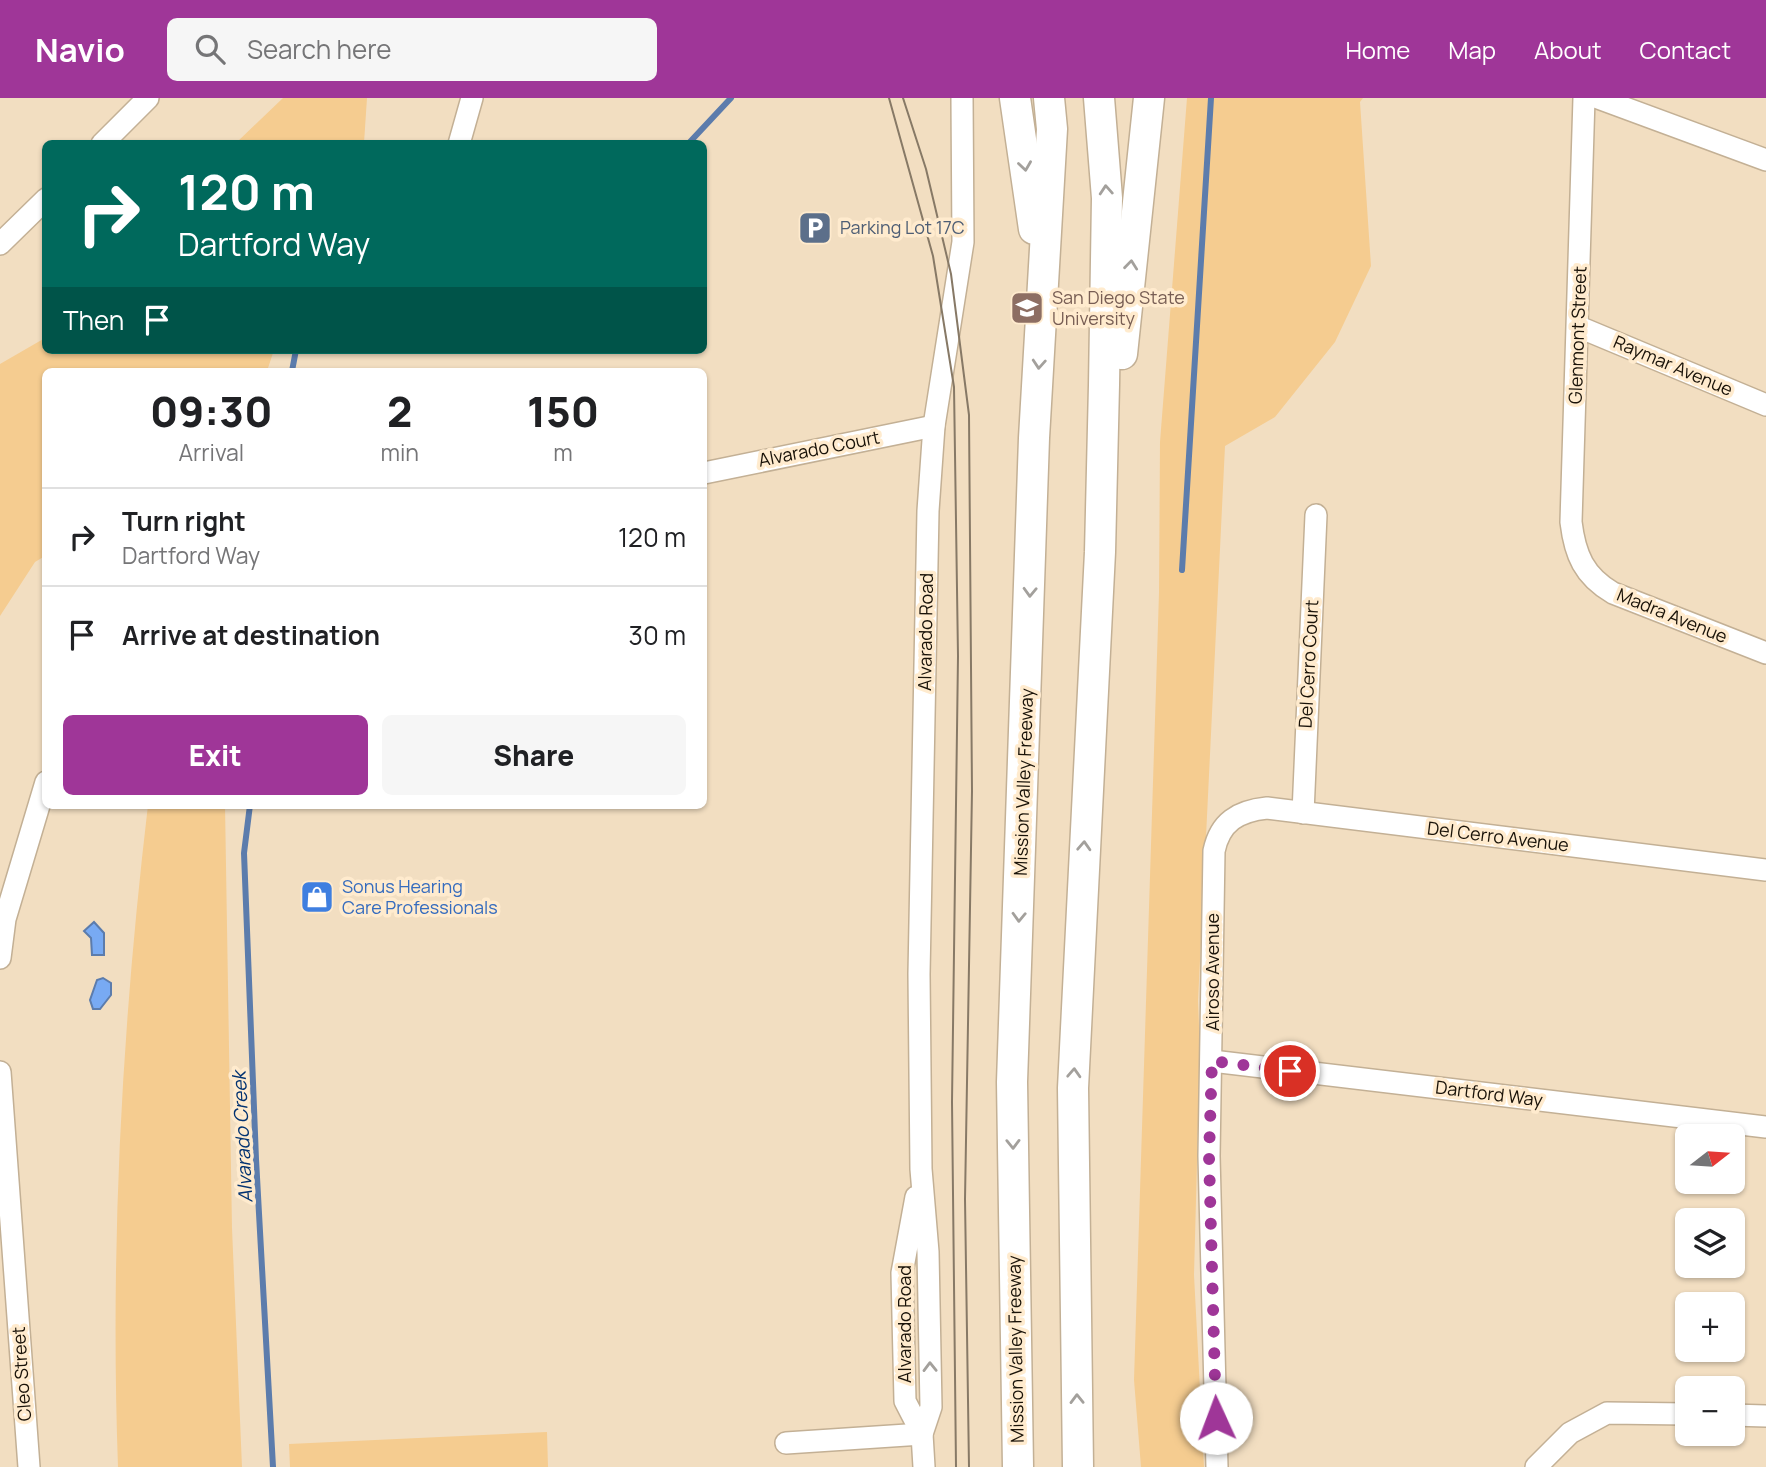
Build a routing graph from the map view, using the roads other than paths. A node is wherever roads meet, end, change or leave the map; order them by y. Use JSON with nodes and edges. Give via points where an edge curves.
{"nodes":[{"id":1,"x":148,"y":98,"type":"edge"},
{"id":2,"x":472,"y":98,"type":"edge"},
{"id":3,"x":962,"y":98,"type":"edge"},
{"id":4,"x":1016,"y":98,"type":"edge"},
{"id":5,"x":1049,"y":98,"type":"edge"},
{"id":6,"x":1099,"y":98,"type":"edge"},
{"id":7,"x":1149,"y":98,"type":"edge"},
{"id":8,"x":1584,"y":98,"type":"edge"},
{"id":9,"x":1598,"y":98,"type":"edge"},
{"id":10,"x":106,"y":140,"type":"edge"},
{"id":11,"x":460,"y":140,"type":"edge"},
{"id":12,"x":1766,"y":160,"type":"edge"},
{"id":13,"x":42,"y":203,"type":"edge"},
{"id":14,"x":0,"y":244,"type":"edge"},
{"id":15,"x":1044,"y":296,"type":"junction"},
{"id":16,"x":1580,"y":327,"type":"junction"},
{"id":17,"x":1766,"y":405,"type":"edge"},
{"id":18,"x":934,"y":426,"type":"junction"},
{"id":19,"x":707,"y":472,"type":"edge"},
{"id":20,"x":1316,"y":515,"type":"dead end"},
{"id":21,"x":1100,"y":552,"type":"junction"},
{"id":22,"x":1584,"y":569,"type":"joint"},
{"id":23,"x":1766,"y":653,"type":"edge"},
{"id":24,"x":42,"y":795,"type":"edge"},
{"id":25,"x":1303,"y":813,"type":"junction"},
{"id":26,"x":1231,"y":818,"type":"joint"},
{"id":27,"x":1766,"y":870,"type":"edge"},
{"id":28,"x":0,"y":958,"type":"edge"},
{"id":29,"x":1212,"y":1061,"type":"junction"},
{"id":30,"x":0,"y":1072,"type":"edge"},
{"id":31,"x":1766,"y":1127,"type":"edge"},
{"id":32,"x":1675,"y":1414,"type":"edge"},
{"id":33,"x":1745,"y":1415,"type":"edge"},
{"id":34,"x":1766,"y":1416,"type":"edge"},
{"id":35,"x":922,"y":1434,"type":"junction"},
{"id":36,"x":786,"y":1443,"type":"dead end"},
{"id":37,"x":29,"y":1467,"type":"edge"},
{"id":38,"x":924,"y":1467,"type":"edge"},
{"id":39,"x":1018,"y":1467,"type":"edge"},
{"id":40,"x":1078,"y":1467,"type":"edge"},
{"id":41,"x":1217,"y":1467,"type":"edge"},
{"id":42,"x":1536,"y":1467,"type":"edge"}],
"edges":[{"from":1,"to":10,"type":"street"},
{"from":2,"to":11,"type":"street"},
{"from":3,"to":18,"type":"street","name":"Alvarado Road","via":[[963,242]]},
{"from":4,"to":15,"type":"highway","one_way":true},
{"from":5,"to":15,"type":"highway","name":"Mission Valley Freeway","via":[[1052,129]]},
{"from":21,"to":6,"type":"highway","one_way":true,"via":[[1107,198]]},
{"from":21,"to":7,"type":"highway","one_way":true},
{"from":8,"to":16,"type":"street","name":"Glenmont Street"},
{"from":9,"to":12,"type":"street"},
{"from":13,"to":14,"type":"street"},
{"from":15,"to":39,"type":"highway","name":"Mission Valley Freeway","one_way":true,"via":[[1034,438],[1012,1083]]},
{"from":16,"to":17,"type":"street","name":"Raymar Avenue"},
{"from":16,"to":22,"type":"street","name":"Glenmont Street","via":[[1571,522]]},
{"from":18,"to":19,"type":"street","name":"Alvarado Court"},
{"from":18,"to":35,"type":"street","name":"Alvarado Road","via":[[928,511],[920,947],[921,1169],[928,1252],[930,1407]]},
{"from":20,"to":25,"type":"street","name":"Del Cerro Court"},
{"from":40,"to":21,"type":"highway","one_way":true,"via":[[1073,1088]]},
{"from":22,"to":23,"type":"street","name":"Madra Avenue","via":[[1613,593]]},
{"from":24,"to":28,"type":"street","via":[[5,919]]},
{"from":25,"to":26,"type":"street","name":"Del Cerro Avenue","via":[[1267,808]]},
{"from":25,"to":27,"type":"street","name":"Del Cerro Avenue"},
{"from":26,"to":29,"type":"street","name":"Airoso Avenue","via":[[1217,836],[1214,851]]},
{"from":29,"to":31,"type":"street","name":"Dartford Way"},
{"from":29,"to":41,"type":"street","name":"Airoso Avenue","via":[[1209,1156]]},
{"from":30,"to":37,"type":"street","name":"Cleo Street"},
{"from":32,"to":42,"type":"street","via":[[1607,1413],[1570,1433]]},
{"from":33,"to":34,"type":"street"},
{"from":35,"to":36,"type":"street"},
{"from":35,"to":38,"type":"street","name":"Alvarado Road"}]}
